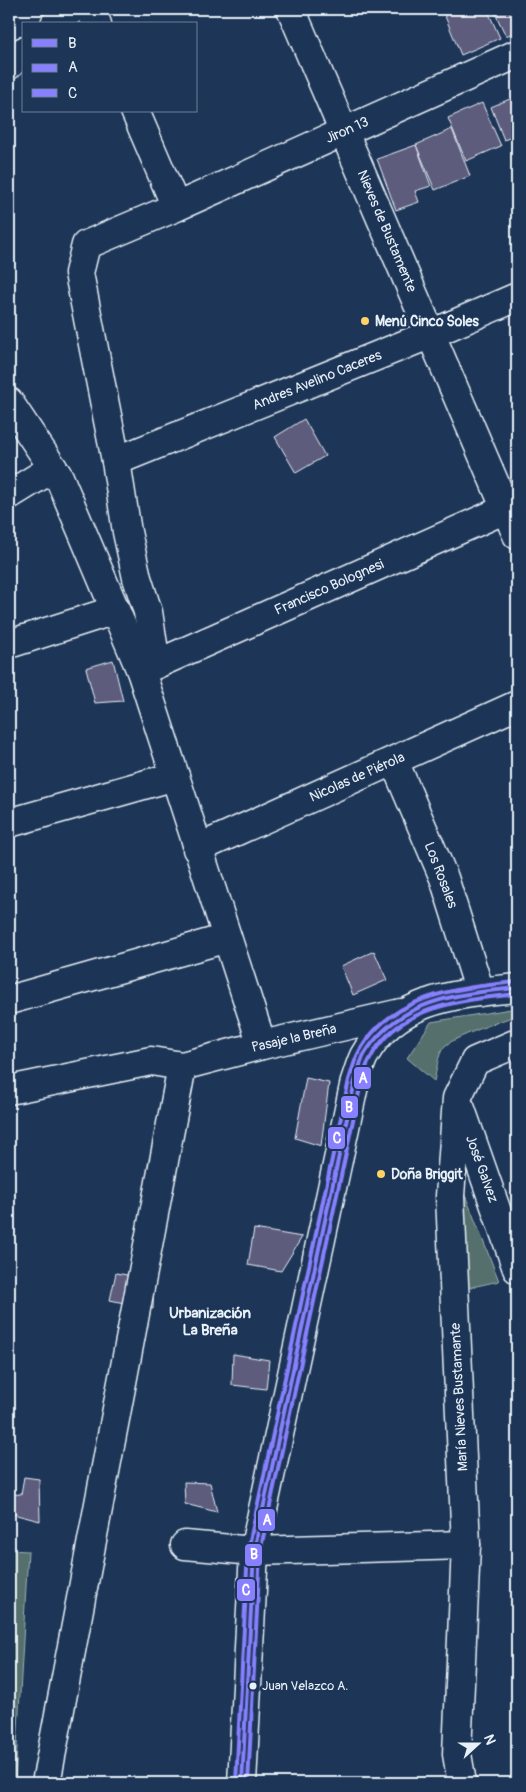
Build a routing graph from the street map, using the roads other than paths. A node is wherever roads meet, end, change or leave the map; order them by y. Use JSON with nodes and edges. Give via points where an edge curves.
{"nodes":[{"id":1,"x":72,"y":9,"type":"edge"},
{"id":2,"x":90,"y":9,"type":"edge"},
{"id":3,"x":292,"y":9,"type":"edge"},
{"id":4,"x":57,"y":22,"type":"edge"},
{"id":5,"x":96,"y":22,"type":"edge"},
{"id":6,"x":22,"y":53,"type":"edge"},
{"id":7,"x":517,"y":54,"type":"edge"},
{"id":8,"x":9,"y":64,"type":"edge"},
{"id":9,"x":135,"y":112,"type":"edge"},
{"id":10,"x":344,"y":132,"type":"junction"},
{"id":11,"x":176,"y":207,"type":"junction"},
{"id":12,"x":517,"y":297,"type":"edge"},
{"id":13,"x":431,"y":334,"type":"junction"},
{"id":14,"x":9,"y":402,"type":"edge"},
{"id":15,"x":116,"y":462,"type":"junction"},
{"id":16,"x":53,"y":468,"type":"junction"},
{"id":17,"x":9,"y":495,"type":"edge"},
{"id":18,"x":512,"y":506,"type":"edge"},
{"id":19,"x":517,"y":535,"type":"edge"},
{"id":20,"x":115,"y":610,"type":"junction"},
{"id":21,"x":9,"y":644,"type":"edge"},
{"id":22,"x":149,"y":668,"type":"junction"},
{"id":23,"x":517,"y":706,"type":"edge"},
{"id":24,"x":394,"y":760,"type":"junction"},
{"id":25,"x":175,"y":776,"type":"junction"},
{"id":26,"x":9,"y":823,"type":"edge"},
{"id":27,"x":197,"y":848,"type":"junction"},
{"id":28,"x":227,"y":938,"type":"junction"},
{"id":29,"x":517,"y":988,"type":"edge"},
{"id":30,"x":480,"y":992,"type":"junction"},
{"id":31,"x":9,"y":1000,"type":"edge"},
{"id":32,"x":408,"y":1011,"type":"junction"},
{"id":33,"x":517,"y":1043,"type":"edge"},
{"id":34,"x":262,"y":1045,"type":"junction"},
{"id":35,"x":182,"y":1066,"type":"junction"},
{"id":36,"x":9,"y":1090,"type":"edge"},
{"id":37,"x":457,"y":1098,"type":"junction"},
{"id":38,"x":517,"y":1268,"type":"edge"},
{"id":39,"x":185,"y":1545,"type":"dead end"},
{"id":40,"x":466,"y":1545,"type":"junction"},
{"id":41,"x":254,"y":1551,"type":"junction"},
{"id":42,"x":245,"y":1724,"type":"junction"},
{"id":43,"x":46,"y":1783,"type":"edge"},
{"id":44,"x":242,"y":1783,"type":"edge"},
{"id":45,"x":262,"y":1783,"type":"edge"},
{"id":46,"x":462,"y":1783,"type":"edge"}],
"edges":[{"from":1,"to":4,"type":"street"},
{"from":2,"to":5,"type":"street"},
{"from":3,"to":10,"type":"street","name":"Nieves de Bustamente"},
{"from":6,"to":8,"type":"street"},
{"from":7,"to":10,"type":"street","name":"Jiron 13"},
{"from":9,"to":11,"type":"street"},
{"from":10,"to":11,"type":"street","name":"Jiron 13"},
{"from":10,"to":13,"type":"street","name":"Nieves de Bustamente"},
{"from":11,"to":15,"type":"street","name":"Jiron 13","via":[[86,244],[79,273]]},
{"from":12,"to":13,"type":"street","name":"Andres Avelino Caceres"},
{"from":13,"to":15,"type":"street","name":"Andres Avelino Caceres"},
{"from":13,"to":18,"type":"street","name":"Nieves de Bustamente"},
{"from":14,"to":16,"type":"street"},
{"from":15,"to":22,"type":"street","via":[[127,532],[148,612]]},
{"from":16,"to":17,"type":"street"},
{"from":16,"to":20,"type":"street"},
{"from":18,"to":19,"type":"street","name":"Nieves de Bustamente"},
{"from":18,"to":22,"type":"street","name":"Francisco Bolognesi"},
{"from":20,"to":21,"type":"street"},
{"from":20,"to":22,"type":"street"},
{"from":22,"to":25,"type":"street"},
{"from":23,"to":24,"type":"street","name":"Nicolas de Piérola"},
{"from":24,"to":27,"type":"street","name":"Nicolas de Piérola"},
{"from":24,"to":30,"type":"street","name":"Los Rosales","via":[[444,878]]},
{"from":25,"to":26,"type":"street"},
{"from":25,"to":27,"type":"street"},
{"from":27,"to":28,"type":"street"},
{"from":28,"to":31,"type":"street"},
{"from":28,"to":34,"type":"street"},
{"from":29,"to":30,"type":"street"},
{"from":30,"to":32,"type":"street","via":[[426,1003]]},
{"from":32,"to":34,"type":"street","name":"Pasaje la Breña"},
{"from":32,"to":41,"type":"street","via":[[376,1038],[355,1081]]},
{"from":33,"to":37,"type":"street","name":"María Nieves Bustamante","via":[[475,1062]]},
{"from":34,"to":35,"type":"street","name":"Pasaje la Breña"},
{"from":35,"to":36,"type":"street","via":[[151,1061]]},
{"from":35,"to":43,"type":"street"},
{"from":37,"to":38,"type":"street","name":"José Galvez"},
{"from":37,"to":40,"type":"street","name":"María Nieves Bustamante","via":[[450,1196]]},
{"from":39,"to":41,"type":"street"},
{"from":40,"to":41,"type":"street"},
{"from":40,"to":46,"type":"street","name":"María Nieves Bustamante","via":[[458,1754]]},
{"from":41,"to":42,"type":"street"},
{"from":42,"to":44,"type":"street"},
{"from":42,"to":45,"type":"street"}]}
